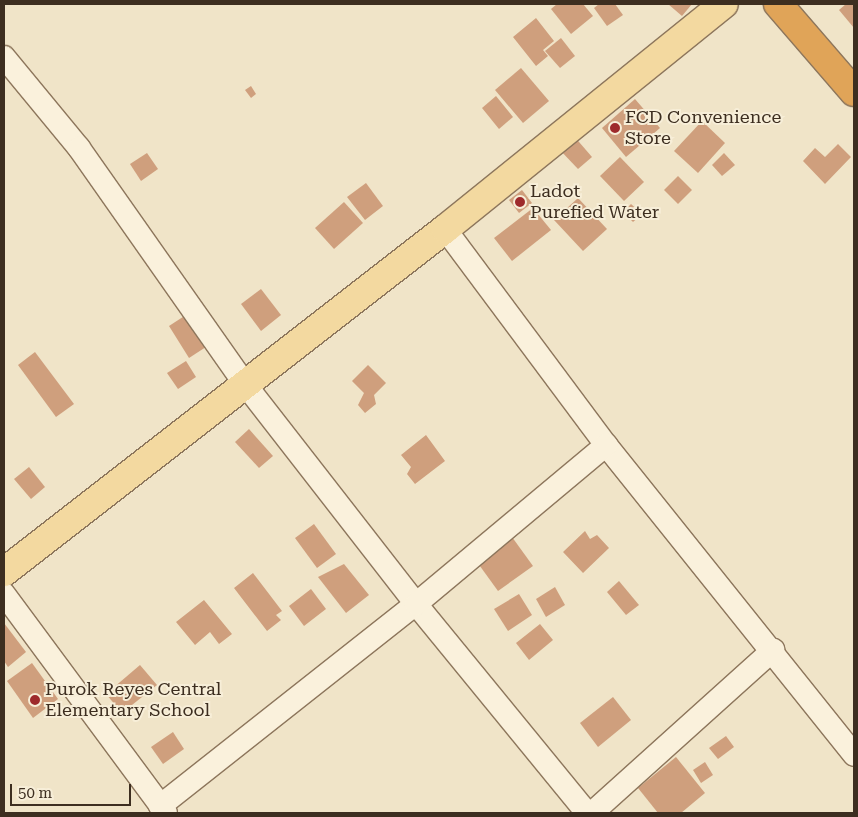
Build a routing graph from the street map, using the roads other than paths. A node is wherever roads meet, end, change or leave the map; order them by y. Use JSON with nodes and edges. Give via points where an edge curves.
{"nodes":[{"id":1,"x":724,"y":4,"type":"edge"},
{"id":2,"x":778,"y":4,"type":"edge"},
{"id":3,"x":4,"y":57,"type":"edge"},
{"id":4,"x":854,"y":92,"type":"edge"},
{"id":5,"x":445,"y":228,"type":"junction"},
{"id":6,"x":244,"y":383,"type":"junction"},
{"id":7,"x":606,"y":445,"type":"junction"},
{"id":8,"x":4,"y":572,"type":"edge"},
{"id":9,"x":4,"y":594,"type":"edge"},
{"id":10,"x":416,"y":604,"type":"junction"},
{"id":11,"x":773,"y":650,"type":"junction"},
{"id":12,"x":854,"y":755,"type":"edge"},
{"id":13,"x":163,"y":810,"type":"edge"},
{"id":14,"x":587,"y":813,"type":"edge"},
{"id":15,"x":592,"y":813,"type":"edge"}],
"edges":[{"from":1,"to":5,"type":"main road"},
{"from":2,"to":4,"type":"highway"},
{"from":3,"to":6,"type":"street","via":[[79,148]]},
{"from":5,"to":6,"type":"main road"},
{"from":5,"to":7,"type":"street"},
{"from":6,"to":8,"type":"main road"},
{"from":6,"to":10,"type":"street"},
{"from":7,"to":10,"type":"street"},
{"from":7,"to":11,"type":"street"},
{"from":9,"to":13,"type":"street"},
{"from":10,"to":13,"type":"street"},
{"from":10,"to":14,"type":"street"},
{"from":11,"to":12,"type":"street"},
{"from":11,"to":15,"type":"street"}]}
